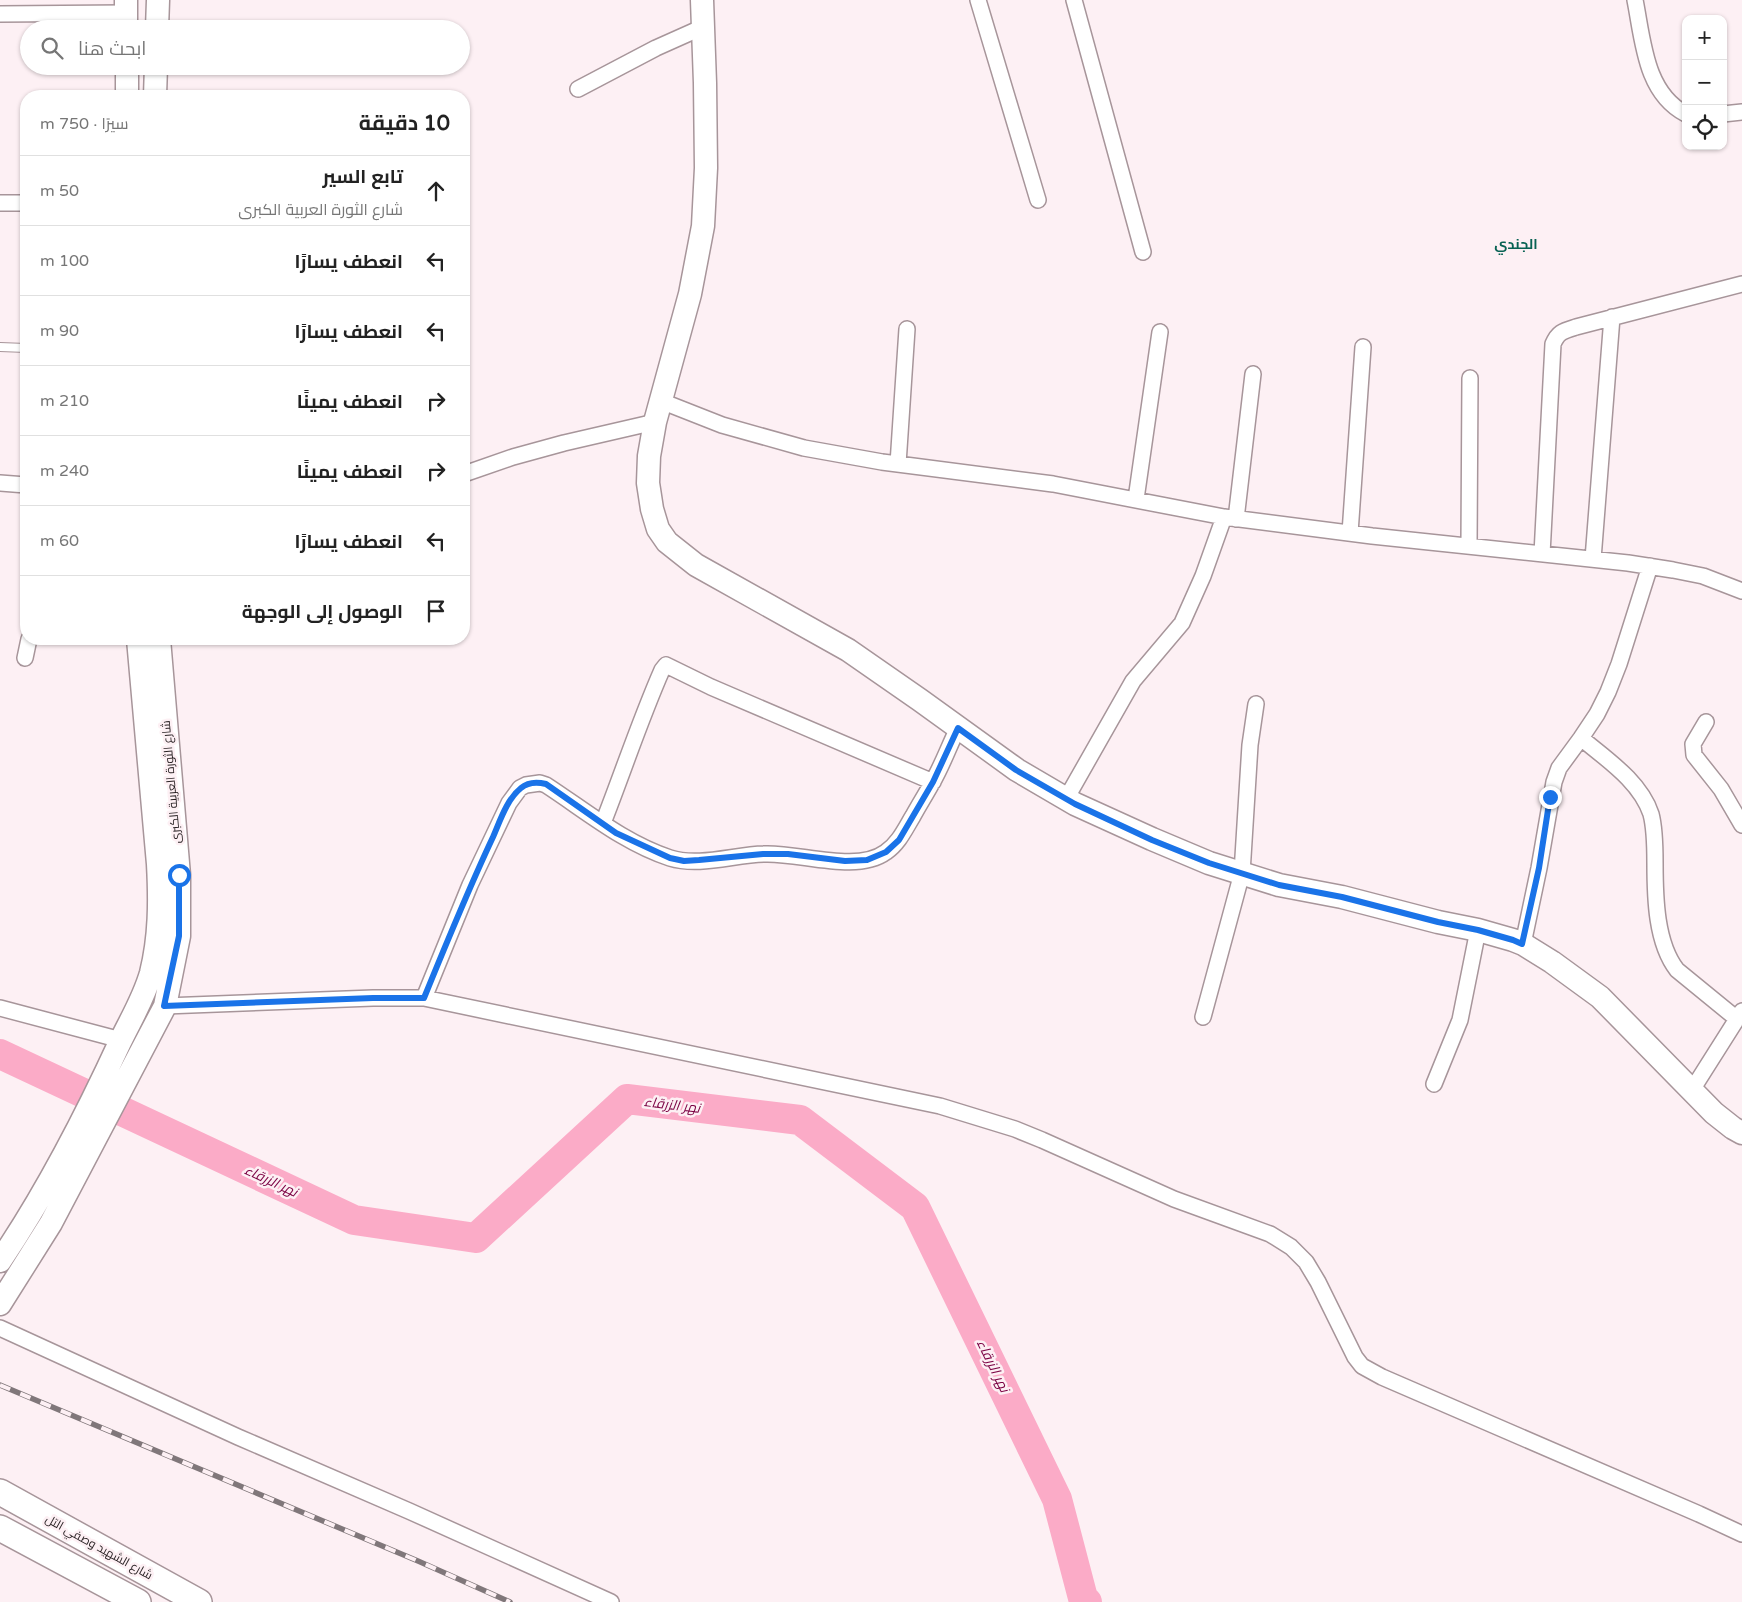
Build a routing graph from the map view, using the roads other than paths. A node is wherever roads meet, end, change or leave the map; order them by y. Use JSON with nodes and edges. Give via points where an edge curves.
{"nodes":[{"id":1,"x":158,"y":0,"type":"edge"},
{"id":2,"x":702,"y":0,"type":"edge"},
{"id":3,"x":978,"y":0,"type":"edge"},
{"id":4,"x":1074,"y":0,"type":"edge"},
{"id":5,"x":1635,"y":0,"type":"edge"},
{"id":6,"x":0,"y":14,"type":"edge"},
{"id":7,"x":126,"y":14,"type":"edge"},
{"id":8,"x":157,"y":20,"type":"edge"},
{"id":9,"x":703,"y":27,"type":"junction"},
{"id":10,"x":127,"y":75,"type":"edge"},
{"id":11,"x":155,"y":75,"type":"edge"},
{"id":12,"x":578,"y":89,"type":"dead end"},
{"id":13,"x":127,"y":90,"type":"edge"},
{"id":14,"x":154,"y":90,"type":"edge"},
{"id":15,"x":1682,"y":112,"type":"edge"},
{"id":16,"x":1742,"y":112,"type":"edge"},
{"id":17,"x":1727,"y":114,"type":"edge"},
{"id":18,"x":1038,"y":200,"type":"dead end"},
{"id":19,"x":0,"y":203,"type":"edge"},
{"id":20,"x":20,"y":203,"type":"edge"},
{"id":21,"x":1143,"y":252,"type":"dead end"},
{"id":22,"x":1742,"y":284,"type":"edge"},
{"id":23,"x":1612,"y":318,"type":"junction"},
{"id":24,"x":908,"y":329,"type":"dead end"},
{"id":25,"x":1160,"y":332,"type":"dead end"},
{"id":26,"x":0,"y":347,"type":"edge"},
{"id":27,"x":1363,"y":347,"type":"dead end"},
{"id":28,"x":20,"y":348,"type":"edge"},
{"id":29,"x":1253,"y":374,"type":"dead end"},
{"id":30,"x":1470,"y":378,"type":"dead end"},
{"id":31,"x":658,"y":412,"type":"junction"},
{"id":32,"x":898,"y":464,"type":"junction"},
{"id":33,"x":470,"y":472,"type":"edge"},
{"id":34,"x":0,"y":484,"type":"edge"},
{"id":35,"x":20,"y":485,"type":"edge"},
{"id":36,"x":1136,"y":499,"type":"junction"},
{"id":37,"x":1230,"y":518,"type":"junction"},
{"id":38,"x":1350,"y":533,"type":"junction"},
{"id":39,"x":1469,"y":546,"type":"junction"},
{"id":40,"x":1542,"y":554,"type":"junction"},
{"id":41,"x":1593,"y":560,"type":"junction"},
{"id":42,"x":1650,"y":566,"type":"junction"},
{"id":43,"x":1742,"y":591,"type":"edge"},
{"id":44,"x":28,"y":645,"type":"edge"},
{"id":45,"x":139,"y":645,"type":"edge"},
{"id":46,"x":160,"y":645,"type":"edge"},
{"id":47,"x":25,"y":658,"type":"dead end"},
{"id":48,"x":1256,"y":704,"type":"dead end"},
{"id":49,"x":1706,"y":722,"type":"dead end"},
{"id":50,"x":958,"y":728,"type":"junction"},
{"id":51,"x":1581,"y":738,"type":"junction"},
{"id":52,"x":933,"y":782,"type":"junction"},
{"id":53,"x":1066,"y":798,"type":"junction"},
{"id":54,"x":603,"y":824,"type":"junction"},
{"id":55,"x":1742,"y":825,"type":"edge"},
{"id":56,"x":1242,"y":873,"type":"junction"},
{"id":57,"x":1478,"y":930,"type":"junction"},
{"id":58,"x":1522,"y":944,"type":"junction"},
{"id":59,"x":424,"y":998,"type":"junction"},
{"id":60,"x":164,"y":1006,"type":"junction"},
{"id":61,"x":0,"y":1008,"type":"edge"},
{"id":62,"x":1740,"y":1015,"type":"edge"},
{"id":63,"x":1203,"y":1017,"type":"dead end"},
{"id":64,"x":121,"y":1040,"type":"junction"},
{"id":65,"x":1434,"y":1084,"type":"dead end"},
{"id":66,"x":111,"y":1088,"type":"junction"},
{"id":67,"x":1692,"y":1090,"type":"junction"},
{"id":68,"x":1742,"y":1133,"type":"edge"},
{"id":69,"x":84,"y":1139,"type":"junction"},
{"id":70,"x":0,"y":1261,"type":"edge"},
{"id":71,"x":0,"y":1304,"type":"edge"},
{"id":72,"x":0,"y":1328,"type":"edge"},
{"id":73,"x":0,"y":1492,"type":"edge"},
{"id":74,"x":0,"y":1528,"type":"edge"},
{"id":75,"x":1742,"y":1534,"type":"edge"},
{"id":76,"x":135,"y":1601,"type":"edge"},
{"id":77,"x":199,"y":1602,"type":"edge"},
{"id":78,"x":611,"y":1602,"type":"edge"}],
"edges":[{"from":1,"to":8,"type":"street"},
{"from":2,"to":9,"type":"street"},
{"from":3,"to":18,"type":"street"},
{"from":4,"to":21,"type":"street"},
{"from":5,"to":15,"type":"street","via":[[1656,86],[1673,107]]},
{"from":6,"to":7,"type":"street"},
{"from":9,"to":12,"type":"street"},
{"from":9,"to":31,"type":"street","via":[[706,83],[703,226]]},
{"from":10,"to":13,"type":"street"},
{"from":11,"to":14,"type":"street"},
{"from":16,"to":17,"type":"street"},
{"from":19,"to":20,"type":"street"},
{"from":22,"to":23,"type":"street"},
{"from":23,"to":40,"type":"street","via":[[1564,331],[1556,336],[1553,344]]},
{"from":23,"to":41,"type":"street"},
{"from":24,"to":32,"type":"street"},
{"from":25,"to":36,"type":"street"},
{"from":26,"to":28,"type":"lane"},
{"from":27,"to":38,"type":"street"},
{"from":29,"to":37,"type":"street"},
{"from":30,"to":39,"type":"street"},
{"from":31,"to":32,"type":"street","via":[[722,425],[804,448]]},
{"from":31,"to":33,"type":"street"},
{"from":31,"to":50,"type":"street","via":[[649,456],[648,484],[658,529],[667,542],[696,565],[848,650]]},
{"from":32,"to":36,"type":"street","via":[[1004,477]]},
{"from":34,"to":35,"type":"street"},
{"from":36,"to":37,"type":"street"},
{"from":37,"to":38,"type":"street"},
{"from":37,"to":53,"type":"street","via":[[1182,623],[1133,681]]},
{"from":38,"to":39,"type":"street"},
{"from":39,"to":40,"type":"street"},
{"from":40,"to":41,"type":"street"},
{"from":41,"to":42,"type":"street"},
{"from":42,"to":43,"type":"street","via":[[1703,576]]},
{"from":42,"to":51,"type":"street","via":[[1608,692]]},
{"from":44,"to":47,"type":"street"},
{"from":45,"to":64,"type":"street","name":"شارع الثورة العربية الكبرى","via":[[160,901],[158,934],[146,991]]},
{"from":46,"to":60,"type":"street","name":"شارع الثورة العربية الكبرى","via":[[180,908],[179,936]]},
{"from":48,"to":56,"type":"street","via":[[1250,745]]},
{"from":49,"to":55,"type":"street","via":[[1693,744],[1694,755],[1721,789]]},
{"from":50,"to":52,"type":"street"},
{"from":50,"to":53,"type":"street","via":[[1016,770]]},
{"from":51,"to":58,"type":"street","via":[[1559,768],[1554,782]]},
{"from":51,"to":62,"type":"street","via":[[1632,782],[1650,814],[1663,945],[1670,961],[1677,970]]},
{"from":52,"to":54,"type":"street","via":[[899,840],[886,852],[867,860],[763,854],[684,861],[641,845]]},
{"from":52,"to":54,"type":"street","via":[[666,665],[638,726]]},
{"from":53,"to":56,"type":"street","via":[[1152,840]]},
{"from":54,"to":59,"type":"street","via":[[546,784],[532,783],[520,788],[509,803],[470,885]]},
{"from":56,"to":57,"type":"street","via":[[1279,885]]},
{"from":56,"to":63,"type":"street"},
{"from":57,"to":58,"type":"street"},
{"from":57,"to":65,"type":"street","via":[[1460,1020]]},
{"from":58,"to":67,"type":"street","via":[[1600,997]]},
{"from":59,"to":60,"type":"street"},
{"from":59,"to":75,"type":"street","via":[[940,1106],[1015,1129],[1174,1200],[1270,1234],[1291,1247],[1306,1262],[1354,1357],[1362,1366]]},
{"from":60,"to":66,"type":"street","name":"شارع الثورة العربية الكبرى"},
{"from":61,"to":64,"type":"street"},
{"from":62,"to":67,"type":"street"},
{"from":64,"to":66,"type":"street","name":"شارع الثورة العربية الكبرى"},
{"from":66,"to":69,"type":"street"},
{"from":67,"to":68,"type":"street","via":[[1714,1113]]},
{"from":69,"to":70,"type":"street","via":[[55,1174]]},
{"from":69,"to":71,"type":"street","via":[[51,1223]]},
{"from":72,"to":78,"type":"street"},
{"from":73,"to":77,"type":"main road","name":"شارع الشهيد وصفي التل"},
{"from":74,"to":76,"type":"main road"}]}
